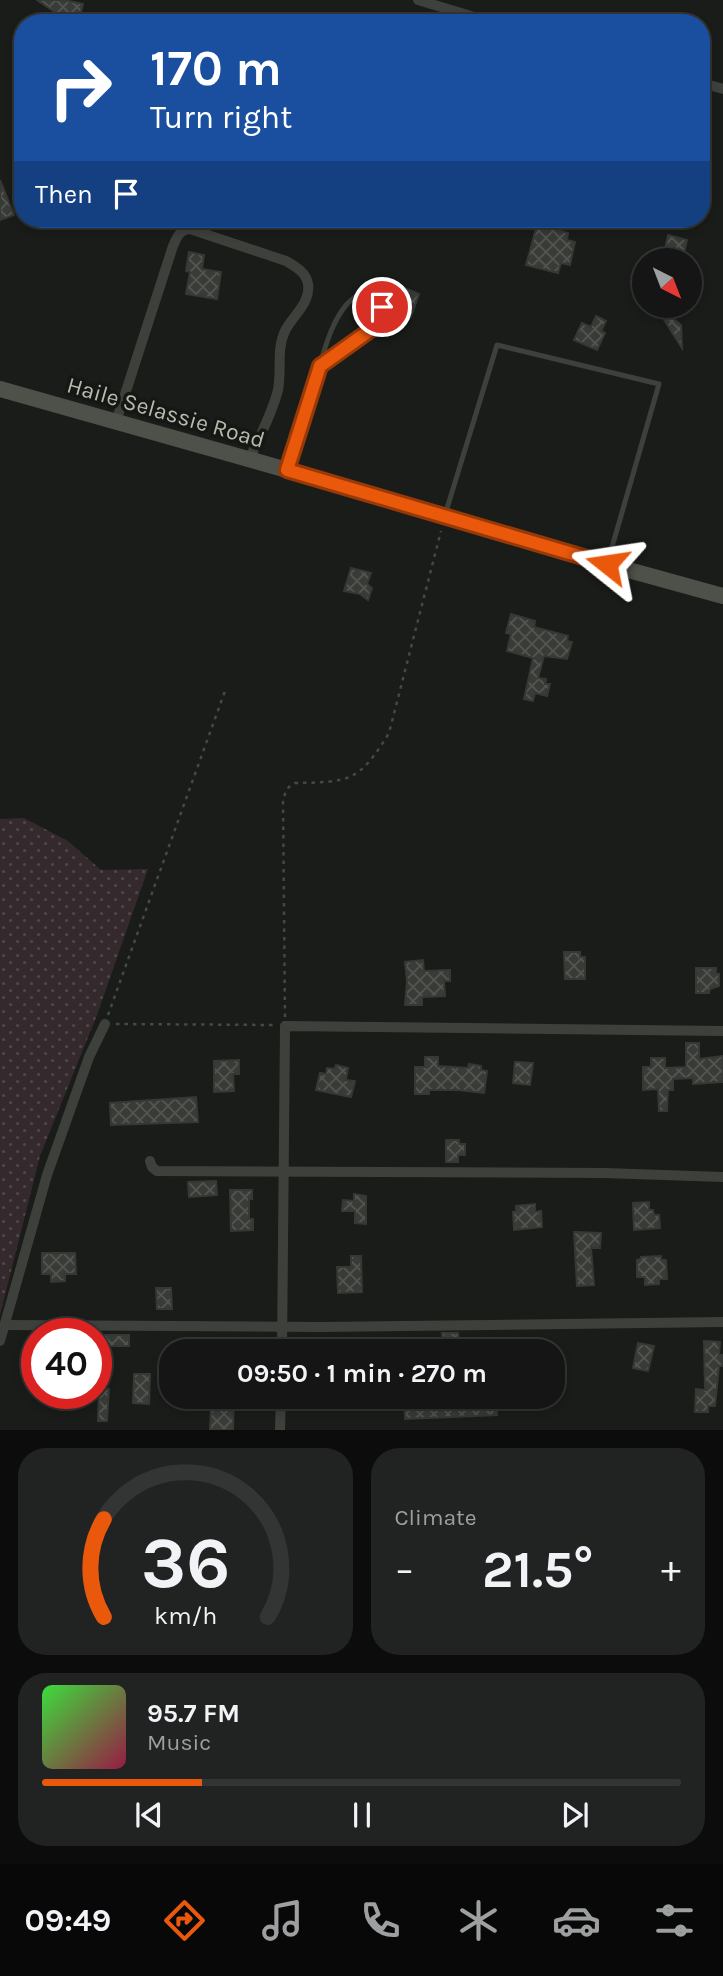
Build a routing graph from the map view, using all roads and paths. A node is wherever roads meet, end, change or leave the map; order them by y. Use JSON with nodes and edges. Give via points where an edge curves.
{"nodes":[{"id":1,"x":418,"y":0,"type":"edge"},
{"id":2,"x":464,"y":14,"type":"edge"},
{"id":3,"x":320,"y":366,"type":"junction"},
{"id":4,"x":0,"y":389,"type":"edge"},
{"id":5,"x":116,"y":422,"type":"junction"},
{"id":6,"x":249,"y":460,"type":"junction"},
{"id":7,"x":287,"y":470,"type":"junction"},
{"id":8,"x":445,"y":517,"type":"junction"},
{"id":9,"x":607,"y":564,"type":"junction"},
{"id":10,"x":723,"y":596,"type":"edge"},
{"id":11,"x":225,"y":691,"type":"dead end"},
{"id":12,"x":105,"y":1024,"type":"junction"},
{"id":13,"x":285,"y":1026,"type":"junction"},
{"id":14,"x":723,"y":1031,"type":"edge"},
{"id":15,"x":150,"y":1161,"type":"dead end"},
{"id":16,"x":285,"y":1172,"type":"junction"},
{"id":17,"x":723,"y":1177,"type":"edge"},
{"id":18,"x":723,"y":1322,"type":"edge"},
{"id":19,"x":6,"y":1325,"type":"junction"},
{"id":20,"x":283,"y":1326,"type":"junction"},
{"id":21,"x":282,"y":1339,"type":"edge"},
{"id":22,"x":0,"y":1341,"type":"edge"},
{"id":23,"x":281,"y":1409,"type":"edge"},
{"id":24,"x":280,"y":1430,"type":"edge"}],
"edges":[{"from":1,"to":2,"type":"street"},
{"from":3,"to":3,"type":"lane","via":[[343,311],[355,297],[370,291],[376,294],[382,307],[369,331]]},
{"from":3,"to":7,"type":"lane"},
{"from":4,"to":5,"type":"street","name":"Haile Selassie Road"},
{"from":5,"to":6,"type":"street","name":"Haile Selassie Road"},
{"from":5,"to":6,"type":"street","via":[[173,246],[180,233],[190,229],[286,261],[307,281],[302,308],[279,346],[278,390]]},
{"from":6,"to":7,"type":"street","name":"Haile Selassie Road"},
{"from":7,"to":8,"type":"street","name":"Haile Selassie Road"},
{"from":8,"to":9,"type":"street","name":"Haile Selassie Road"},
{"from":8,"to":9,"type":"lane","via":[[497,345],[659,384]]},
{"from":8,"to":13,"type":"path","via":[[389,733],[377,752],[348,779],[295,783],[285,792]]},
{"from":9,"to":10,"type":"street","name":"Haile Selassie Road"},
{"from":11,"to":12,"type":"path"},
{"from":12,"to":13,"type":"path"},
{"from":12,"to":19,"type":"street","via":[[47,1175]]},
{"from":13,"to":14,"type":"street"},
{"from":13,"to":16,"type":"street"},
{"from":15,"to":16,"type":"street","via":[[157,1171]]},
{"from":16,"to":17,"type":"street","via":[[604,1172]]},
{"from":16,"to":20,"type":"street"},
{"from":18,"to":20,"type":"street"},
{"from":19,"to":20,"type":"street"},
{"from":19,"to":22,"type":"street"},
{"from":20,"to":21,"type":"street"},
{"from":23,"to":24,"type":"street"}]}
